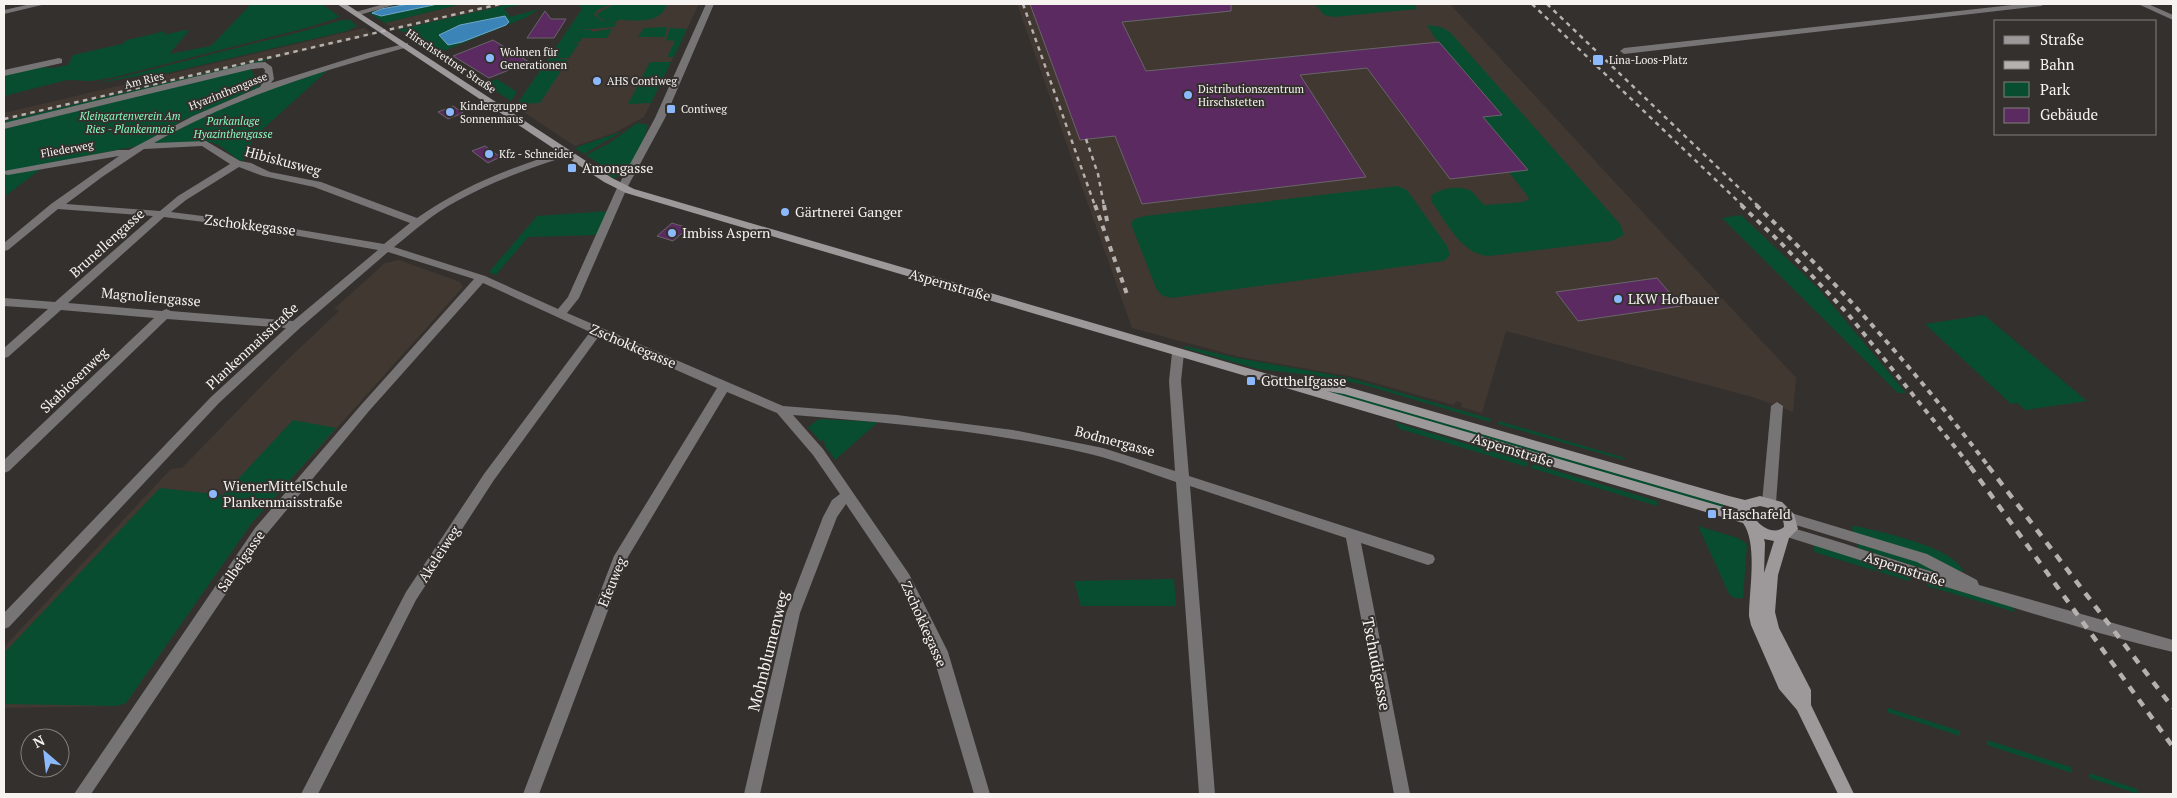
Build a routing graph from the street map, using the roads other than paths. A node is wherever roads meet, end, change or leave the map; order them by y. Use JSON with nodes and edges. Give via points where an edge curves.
{"nodes":[{"id":1,"x":42,"y":4,"type":"edge"},
{"id":2,"x":341,"y":4,"type":"edge"},
{"id":3,"x":393,"y":4,"type":"edge"},
{"id":4,"x":710,"y":4,"type":"edge"},
{"id":5,"x":2041,"y":4,"type":"edge"},
{"id":6,"x":2142,"y":4,"type":"edge"},
{"id":7,"x":2152,"y":4,"type":"edge"},
{"id":8,"x":4,"y":12,"type":"edge"},
{"id":9,"x":356,"y":13,"type":"junction"},
{"id":10,"x":405,"y":45,"type":"junction"},
{"id":11,"x":1624,"y":51,"type":"dead end"},
{"id":12,"x":59,"y":61,"type":"dead end"},
{"id":13,"x":4,"y":73,"type":"edge"},
{"id":14,"x":264,"y":89,"type":"junction"},
{"id":15,"x":4,"y":126,"type":"edge"},
{"id":16,"x":141,"y":148,"type":"junction"},
{"id":17,"x":131,"y":153,"type":"junction"},
{"id":18,"x":568,"y":153,"type":"junction"},
{"id":19,"x":237,"y":164,"type":"junction"},
{"id":20,"x":8,"y":172,"type":"dead end"},
{"id":21,"x":622,"y":188,"type":"junction"},
{"id":22,"x":55,"y":206,"type":"junction"},
{"id":23,"x":162,"y":214,"type":"junction"},
{"id":24,"x":418,"y":222,"type":"junction"},
{"id":25,"x":4,"y":248,"type":"edge"},
{"id":26,"x":387,"y":248,"type":"junction"},
{"id":27,"x":481,"y":278,"type":"junction"},
{"id":28,"x":4,"y":302,"type":"edge"},
{"id":29,"x":60,"y":305,"type":"junction"},
{"id":30,"x":166,"y":313,"type":"junction"},
{"id":31,"x":560,"y":314,"type":"junction"},
{"id":32,"x":296,"y":325,"type":"junction"},
{"id":33,"x":597,"y":331,"type":"junction"},
{"id":34,"x":1178,"y":353,"type":"junction"},
{"id":35,"x":4,"y":354,"type":"edge"},
{"id":36,"x":725,"y":385,"type":"junction"},
{"id":37,"x":1777,"y":406,"type":"dead end"},
{"id":38,"x":781,"y":410,"type":"junction"},
{"id":39,"x":4,"y":468,"type":"edge"},
{"id":40,"x":1183,"y":480,"type":"junction"},
{"id":41,"x":847,"y":496,"type":"junction"},
{"id":42,"x":1769,"y":503,"type":"junction"},
{"id":43,"x":1749,"y":517,"type":"junction"},
{"id":44,"x":1787,"y":528,"type":"junction"},
{"id":45,"x":1352,"y":535,"type":"junction"},
{"id":46,"x":1428,"y":559,"type":"dead end"},
{"id":47,"x":4,"y":624,"type":"edge"},
{"id":48,"x":2173,"y":646,"type":"edge"},
{"id":49,"x":1803,"y":705,"type":"junction"},
{"id":50,"x":82,"y":794,"type":"edge"},
{"id":51,"x":309,"y":794,"type":"edge"},
{"id":52,"x":531,"y":794,"type":"edge"},
{"id":53,"x":752,"y":794,"type":"edge"},
{"id":54,"x":982,"y":794,"type":"edge"},
{"id":55,"x":1207,"y":794,"type":"edge"},
{"id":56,"x":1402,"y":794,"type":"edge"},
{"id":57,"x":1846,"y":794,"type":"edge"}],
"edges":[{"from":1,"to":8,"type":"street"},
{"from":2,"to":9,"type":"main road","name":"Hirschstettner Straße"},
{"from":3,"to":9,"type":"street"},
{"from":4,"to":21,"type":"street","via":[[660,118]]},
{"from":5,"to":11,"type":"street"},
{"from":6,"to":7,"type":"street","via":[[2173,18]]},
{"from":9,"to":10,"type":"main road","name":"Hirschstettner Straße"},
{"from":10,"to":14,"type":"street","name":"Hyazinthengasse"},
{"from":10,"to":18,"type":"main road","name":"Hirschstettner Straße"},
{"from":12,"to":13,"type":"street"},
{"from":14,"to":15,"type":"street","name":"Am Ries","via":[[269,69],[265,65],[252,66]]},
{"from":14,"to":16,"type":"street","name":"Hyazinthengasse","via":[[187,122]]},
{"from":16,"to":17,"type":"street","name":"Hyazinthengasse"},
{"from":16,"to":19,"type":"street","name":"Hibiskusweg","via":[[203,143]]},
{"from":17,"to":20,"type":"street","name":"Fliederweg"},
{"from":17,"to":22,"type":"street","name":"Hyazinthengasse"},
{"from":18,"to":21,"type":"main road","name":"Hirschstettner Straße"},
{"from":18,"to":24,"type":"street","name":"Plankenmaisstraße","via":[[488,181]]},
{"from":19,"to":23,"type":"street","name":"Brunellengasse"},
{"from":19,"to":24,"type":"street","name":"Hibiskusweg","via":[[317,184]]},
{"from":21,"to":31,"type":"street","via":[[573,298]]},
{"from":21,"to":34,"type":"main road","name":"Aspernstraße"},
{"from":22,"to":23,"type":"street","name":"Zschokkegasse"},
{"from":22,"to":25,"type":"street","name":"Hyazinthengasse"},
{"from":23,"to":26,"type":"street","name":"Zschokkegasse","via":[[304,232]]},
{"from":23,"to":29,"type":"street","name":"Brunellengasse"},
{"from":24,"to":26,"type":"street","name":"Plankenmaisstraße"},
{"from":26,"to":27,"type":"street","name":"Zschokkegasse"},
{"from":26,"to":32,"type":"street","name":"Plankenmaisstraße"},
{"from":27,"to":31,"type":"street","name":"Zschokkegasse"},
{"from":27,"to":50,"type":"street","name":"Salbeigasse","via":[[260,532]]},
{"from":28,"to":29,"type":"street","name":"Magnoliengasse"},
{"from":29,"to":30,"type":"street","name":"Magnoliengasse"},
{"from":29,"to":35,"type":"street","name":"Brunellengasse"},
{"from":30,"to":32,"type":"street","name":"Magnoliengasse"},
{"from":30,"to":39,"type":"street","name":"Skabiosenweg"},
{"from":31,"to":33,"type":"street","name":"Zschokkegasse"},
{"from":32,"to":47,"type":"street","name":"Plankenmaisstraße","via":[[215,400]]},
{"from":33,"to":36,"type":"street","name":"Zschokkegasse"},
{"from":33,"to":51,"type":"street","name":"Akeleiweg","via":[[489,477],[411,596]]},
{"from":34,"to":40,"type":"street","via":[[1175,381]]},
{"from":34,"to":43,"type":"main road","name":"Aspernstraße"},
{"from":36,"to":38,"type":"street","name":"Zschokkegasse"},
{"from":36,"to":52,"type":"street","name":"Efeuweg","via":[[621,556]]},
{"from":37,"to":42,"type":"street"},
{"from":38,"to":40,"type":"street","name":"Bodmergasse","via":[[980,428],[1089,449],[1137,462]]},
{"from":38,"to":41,"type":"street","name":"Zschokkegasse","via":[[818,452]]},
{"from":40,"to":45,"type":"street","name":"Bodmergasse"},
{"from":40,"to":55,"type":"street"},
{"from":41,"to":53,"type":"street","name":"Mohnblumenweg","via":[[837,504],[827,524],[793,613]]},
{"from":41,"to":54,"type":"street","name":"Zschokkegasse","via":[[904,578],[940,652]]},
{"from":42,"to":43,"type":"main road","name":"Aspernstraße","via":[[1756,502]]},
{"from":42,"to":44,"type":"main road","name":"Aspernstraße","via":[[1782,509]]},
{"from":43,"to":44,"type":"main road","name":"Aspernstraße","via":[[1769,534]]},
{"from":43,"to":49,"type":"main road","via":[[1758,543],[1758,626],[1785,684]]},
{"from":44,"to":48,"type":"street","name":"Aspernstraße","via":[[1886,564]]},
{"from":44,"to":49,"type":"main road","via":[[1771,574],[1768,612],[1772,628],[1803,690]]},
{"from":45,"to":46,"type":"street","name":"Bodmergasse"},
{"from":45,"to":56,"type":"street","name":"Tschudigasse"},
{"from":49,"to":57,"type":"main road"}]}
